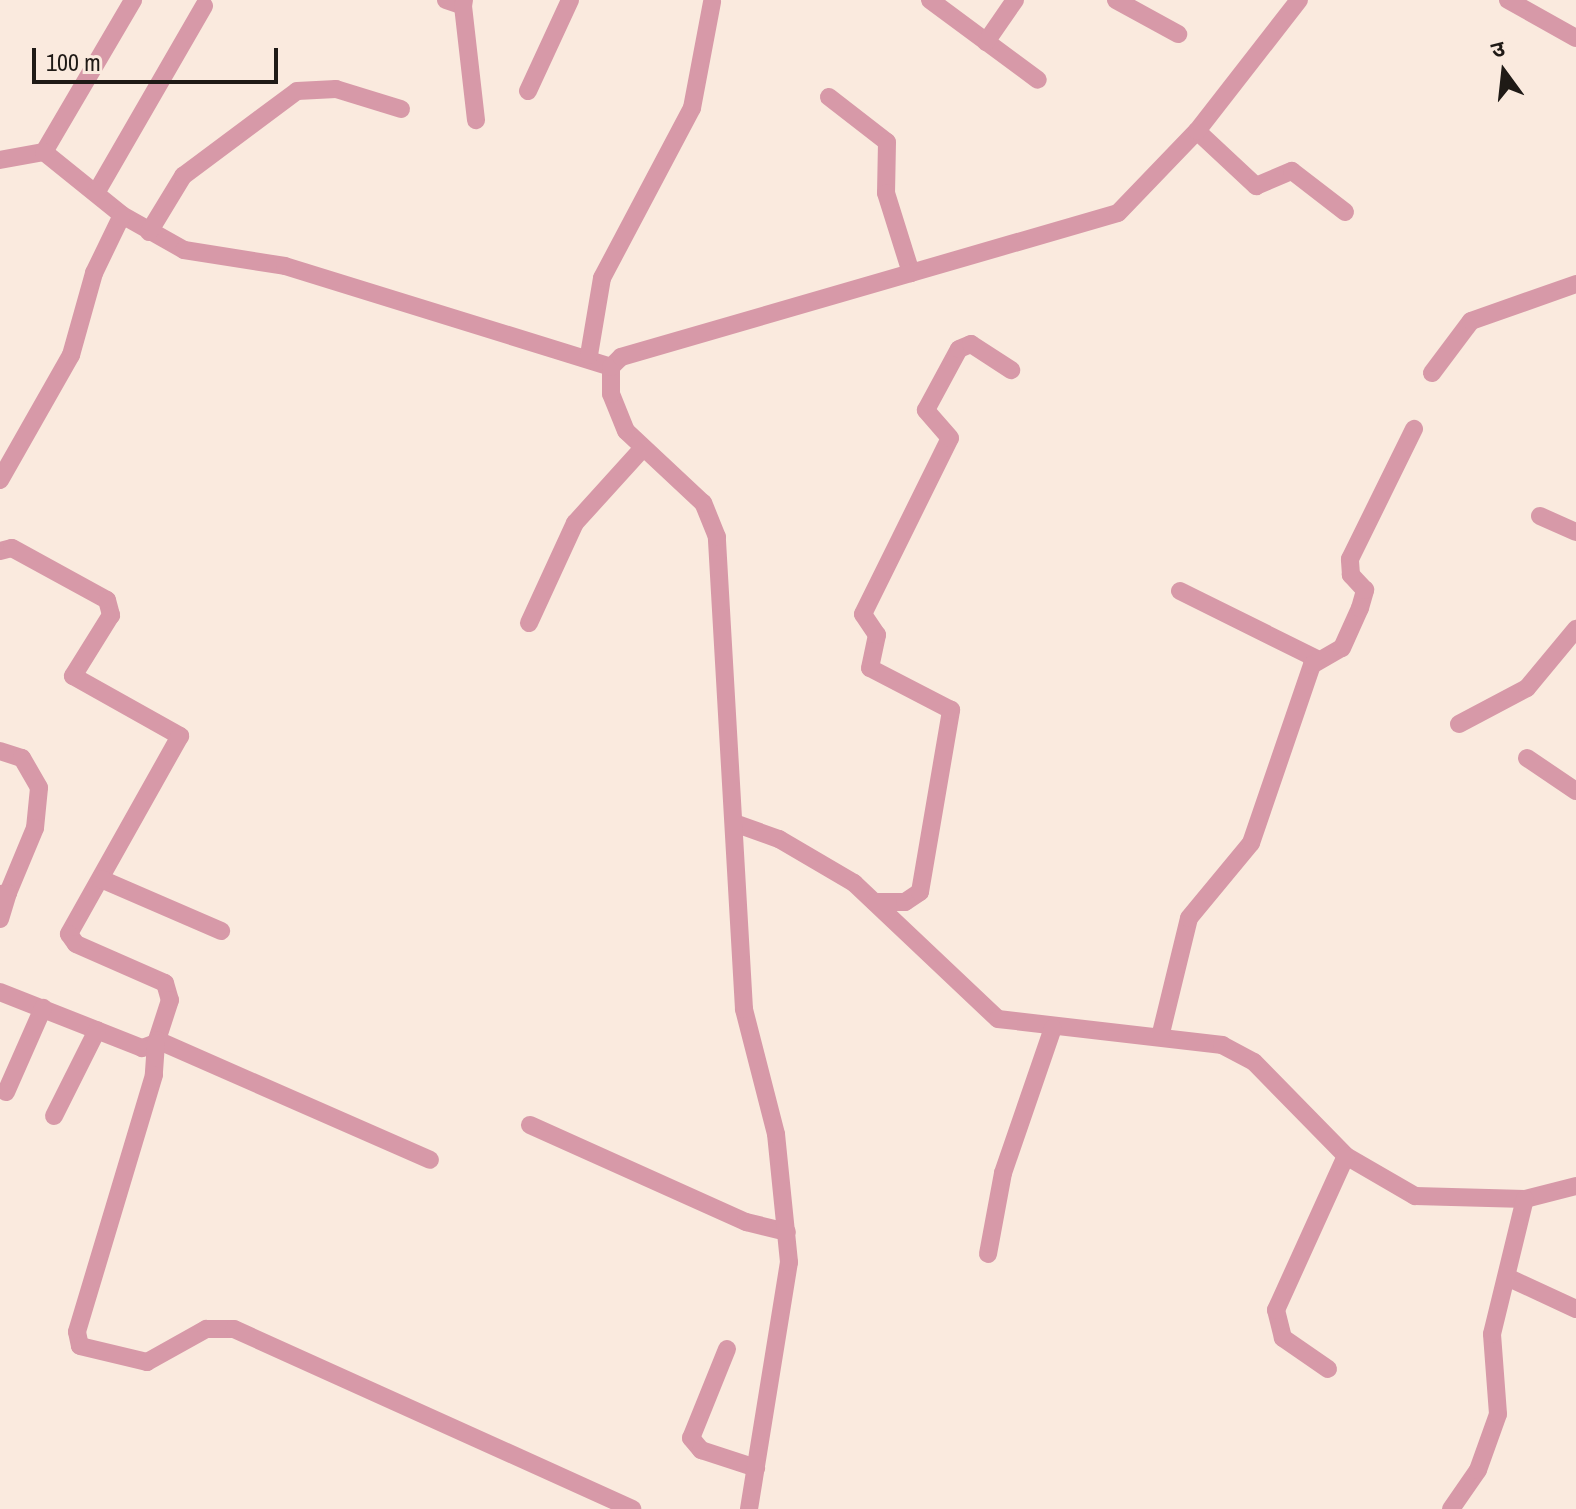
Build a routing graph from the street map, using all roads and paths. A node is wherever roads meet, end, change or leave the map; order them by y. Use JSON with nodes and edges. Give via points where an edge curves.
{"nodes":[{"id":1,"x":133,"y":0,"type":"edge"},
{"id":2,"x":570,"y":0,"type":"edge"},
{"id":3,"x":930,"y":0,"type":"edge"},
{"id":4,"x":1015,"y":0,"type":"edge"},
{"id":5,"x":1116,"y":0,"type":"edge"},
{"id":6,"x":1299,"y":0,"type":"edge"},
{"id":7,"x":1508,"y":0,"type":"edge"},
{"id":8,"x":709,"y":1,"type":"edge"},
{"id":9,"x":458,"y":2,"type":"edge"},
{"id":10,"x":204,"y":6,"type":"dead end"},
{"id":11,"x":1178,"y":34,"type":"dead end"},
{"id":12,"x":1576,"y":38,"type":"edge"},
{"id":13,"x":986,"y":42,"type":"junction"},
{"id":14,"x":1038,"y":80,"type":"dead end"},
{"id":15,"x":528,"y":91,"type":"dead end"},
{"id":16,"x":829,"y":97,"type":"dead end"},
{"id":17,"x":401,"y":109,"type":"dead end"},
{"id":18,"x":476,"y":120,"type":"dead end"},
{"id":19,"x":1197,"y":131,"type":"junction"},
{"id":20,"x":44,"y":152,"type":"junction"},
{"id":21,"x":0,"y":160,"type":"edge"},
{"id":22,"x":96,"y":193,"type":"junction"},
{"id":23,"x":1345,"y":212,"type":"dead end"},
{"id":24,"x":122,"y":215,"type":"junction"},
{"id":25,"x":149,"y":232,"type":"junction"},
{"id":26,"x":911,"y":273,"type":"junction"},
{"id":27,"x":1576,"y":284,"type":"edge"},
{"id":28,"x":589,"y":355,"type":"junction"},
{"id":29,"x":611,"y":367,"type":"junction"},
{"id":30,"x":1011,"y":370,"type":"dead end"},
{"id":31,"x":1432,"y":373,"type":"dead end"},
{"id":32,"x":1414,"y":429,"type":"dead end"},
{"id":33,"x":642,"y":449,"type":"junction"},
{"id":34,"x":0,"y":480,"type":"edge"},
{"id":35,"x":1540,"y":516,"type":"dead end"},
{"id":36,"x":1576,"y":532,"type":"edge"},
{"id":37,"x":0,"y":551,"type":"edge"},
{"id":38,"x":1180,"y":591,"type":"dead end"},
{"id":39,"x":529,"y":623,"type":"dead end"},
{"id":40,"x":1576,"y":629,"type":"edge"},
{"id":41,"x":1317,"y":659,"type":"junction"},
{"id":42,"x":1459,"y":724,"type":"dead end"},
{"id":43,"x":0,"y":751,"type":"edge"},
{"id":44,"x":1527,"y":758,"type":"dead end"},
{"id":45,"x":1576,"y":791,"type":"edge"},
{"id":46,"x":737,"y":824,"type":"junction"},
{"id":47,"x":101,"y":879,"type":"junction"},
{"id":48,"x":4,"y":893,"type":"edge"},
{"id":49,"x":875,"y":902,"type":"junction"},
{"id":50,"x":0,"y":919,"type":"edge"},
{"id":51,"x":221,"y":931,"type":"dead end"},
{"id":52,"x":0,"y":992,"type":"edge"},
{"id":53,"x":43,"y":1008,"type":"junction"},
{"id":54,"x":1053,"y":1028,"type":"junction"},
{"id":55,"x":97,"y":1030,"type":"junction"},
{"id":56,"x":1161,"y":1033,"type":"junction"},
{"id":57,"x":156,"y":1042,"type":"junction"},
{"id":58,"x":6,"y":1092,"type":"dead end"},
{"id":59,"x":54,"y":1116,"type":"dead end"},
{"id":60,"x":530,"y":1125,"type":"dead end"},
{"id":61,"x":1346,"y":1156,"type":"junction"},
{"id":62,"x":430,"y":1160,"type":"dead end"},
{"id":63,"x":1576,"y":1186,"type":"edge"},
{"id":64,"x":1525,"y":1199,"type":"junction"},
{"id":65,"x":787,"y":1232,"type":"junction"},
{"id":66,"x":988,"y":1254,"type":"dead end"},
{"id":67,"x":1507,"y":1277,"type":"junction"},
{"id":68,"x":1576,"y":1309,"type":"edge"},
{"id":69,"x":727,"y":1349,"type":"dead end"},
{"id":70,"x":1328,"y":1369,"type":"dead end"},
{"id":71,"x":756,"y":1468,"type":"junction"},
{"id":72,"x":632,"y":1509,"type":"edge"},
{"id":73,"x":749,"y":1509,"type":"edge"},
{"id":74,"x":1451,"y":1509,"type":"edge"}],
"edges":[{"from":1,"to":20,"type":"street"},
{"from":2,"to":15,"type":"street"},
{"from":3,"to":13,"type":"street"},
{"from":4,"to":13,"type":"street"},
{"from":5,"to":11,"type":"street"},
{"from":6,"to":19,"type":"street"},
{"from":7,"to":12,"type":"street"},
{"from":8,"to":28,"type":"street","via":[[692,108],[602,278]]},
{"from":9,"to":18,"type":"street"},
{"from":10,"to":22,"type":"street"},
{"from":13,"to":14,"type":"street"},
{"from":16,"to":26,"type":"street","via":[[887,142],[886,193]]},
{"from":17,"to":25,"type":"street","via":[[336,89],[297,91],[183,176]]},
{"from":19,"to":23,"type":"street","via":[[1256,186],[1292,171]]},
{"from":19,"to":26,"type":"street","via":[[1118,213]]},
{"from":20,"to":21,"type":"street"},
{"from":20,"to":22,"type":"street"},
{"from":22,"to":24,"type":"street"},
{"from":24,"to":25,"type":"street"},
{"from":24,"to":34,"type":"street","via":[[94,273],[71,355]]},
{"from":25,"to":28,"type":"street","via":[[184,250],[285,266]]},
{"from":26,"to":29,"type":"street","via":[[621,357]]},
{"from":27,"to":31,"type":"street","via":[[1471,321]]},
{"from":28,"to":29,"type":"street"},
{"from":29,"to":33,"type":"street","via":[[618,415]]},
{"from":30,"to":49,"type":"street","via":[[971,344],[959,349],[926,410],[950,438],[863,614],[877,638],[870,668],[951,710],[920,892],[905,902]]},
{"from":32,"to":41,"type":"street","via":[[1348,564],[1365,590],[1360,608],[1342,648]]},
{"from":33,"to":39,"type":"street","via":[[575,523]]},
{"from":33,"to":46,"type":"street","via":[[714,522]]},
{"from":35,"to":36,"type":"street"},
{"from":37,"to":47,"type":"street","via":[[12,548],[107,600],[111,615],[73,676],[180,736]]},
{"from":38,"to":41,"type":"street"},
{"from":40,"to":42,"type":"street","via":[[1527,688]]},
{"from":41,"to":56,"type":"street","via":[[1259,827],[1189,918]]},
{"from":43,"to":48,"type":"street","via":[[22,758],[39,788],[35,828]]},
{"from":44,"to":45,"type":"street"},
{"from":46,"to":49,"type":"street","via":[[818,859]]},
{"from":46,"to":65,"type":"street","via":[[744,1009],[776,1134]]},
{"from":47,"to":51,"type":"street"},
{"from":47,"to":57,"type":"street","via":[[70,938],[165,983],[170,1000]]},
{"from":48,"to":50,"type":"street"},
{"from":49,"to":54,"type":"street","via":[[989,1014]]},
{"from":52,"to":53,"type":"street"},
{"from":53,"to":55,"type":"street"},
{"from":53,"to":58,"type":"street"},
{"from":54,"to":56,"type":"street"},
{"from":54,"to":66,"type":"street","via":[[1003,1173]]},
{"from":55,"to":57,"type":"street","via":[[142,1048]]},
{"from":55,"to":59,"type":"street"},
{"from":56,"to":61,"type":"street","via":[[1222,1045],[1254,1062]]},
{"from":57,"to":62,"type":"street"},
{"from":57,"to":72,"type":"street","via":[[154,1075],[77,1332],[80,1346],[147,1362],[206,1329],[234,1329]]},
{"from":60,"to":65,"type":"street","via":[[746,1222]]},
{"from":61,"to":64,"type":"street","via":[[1427,1199]]},
{"from":61,"to":70,"type":"street","via":[[1276,1310],[1283,1338]]},
{"from":63,"to":64,"type":"street"},
{"from":64,"to":67,"type":"street"},
{"from":65,"to":71,"type":"street","via":[[781,1333]]},
{"from":67,"to":68,"type":"street"},
{"from":67,"to":74,"type":"street","via":[[1492,1334],[1498,1414],[1478,1470]]},
{"from":69,"to":71,"type":"street","via":[[691,1438],[701,1450]]},
{"from":71,"to":73,"type":"street"}]}
